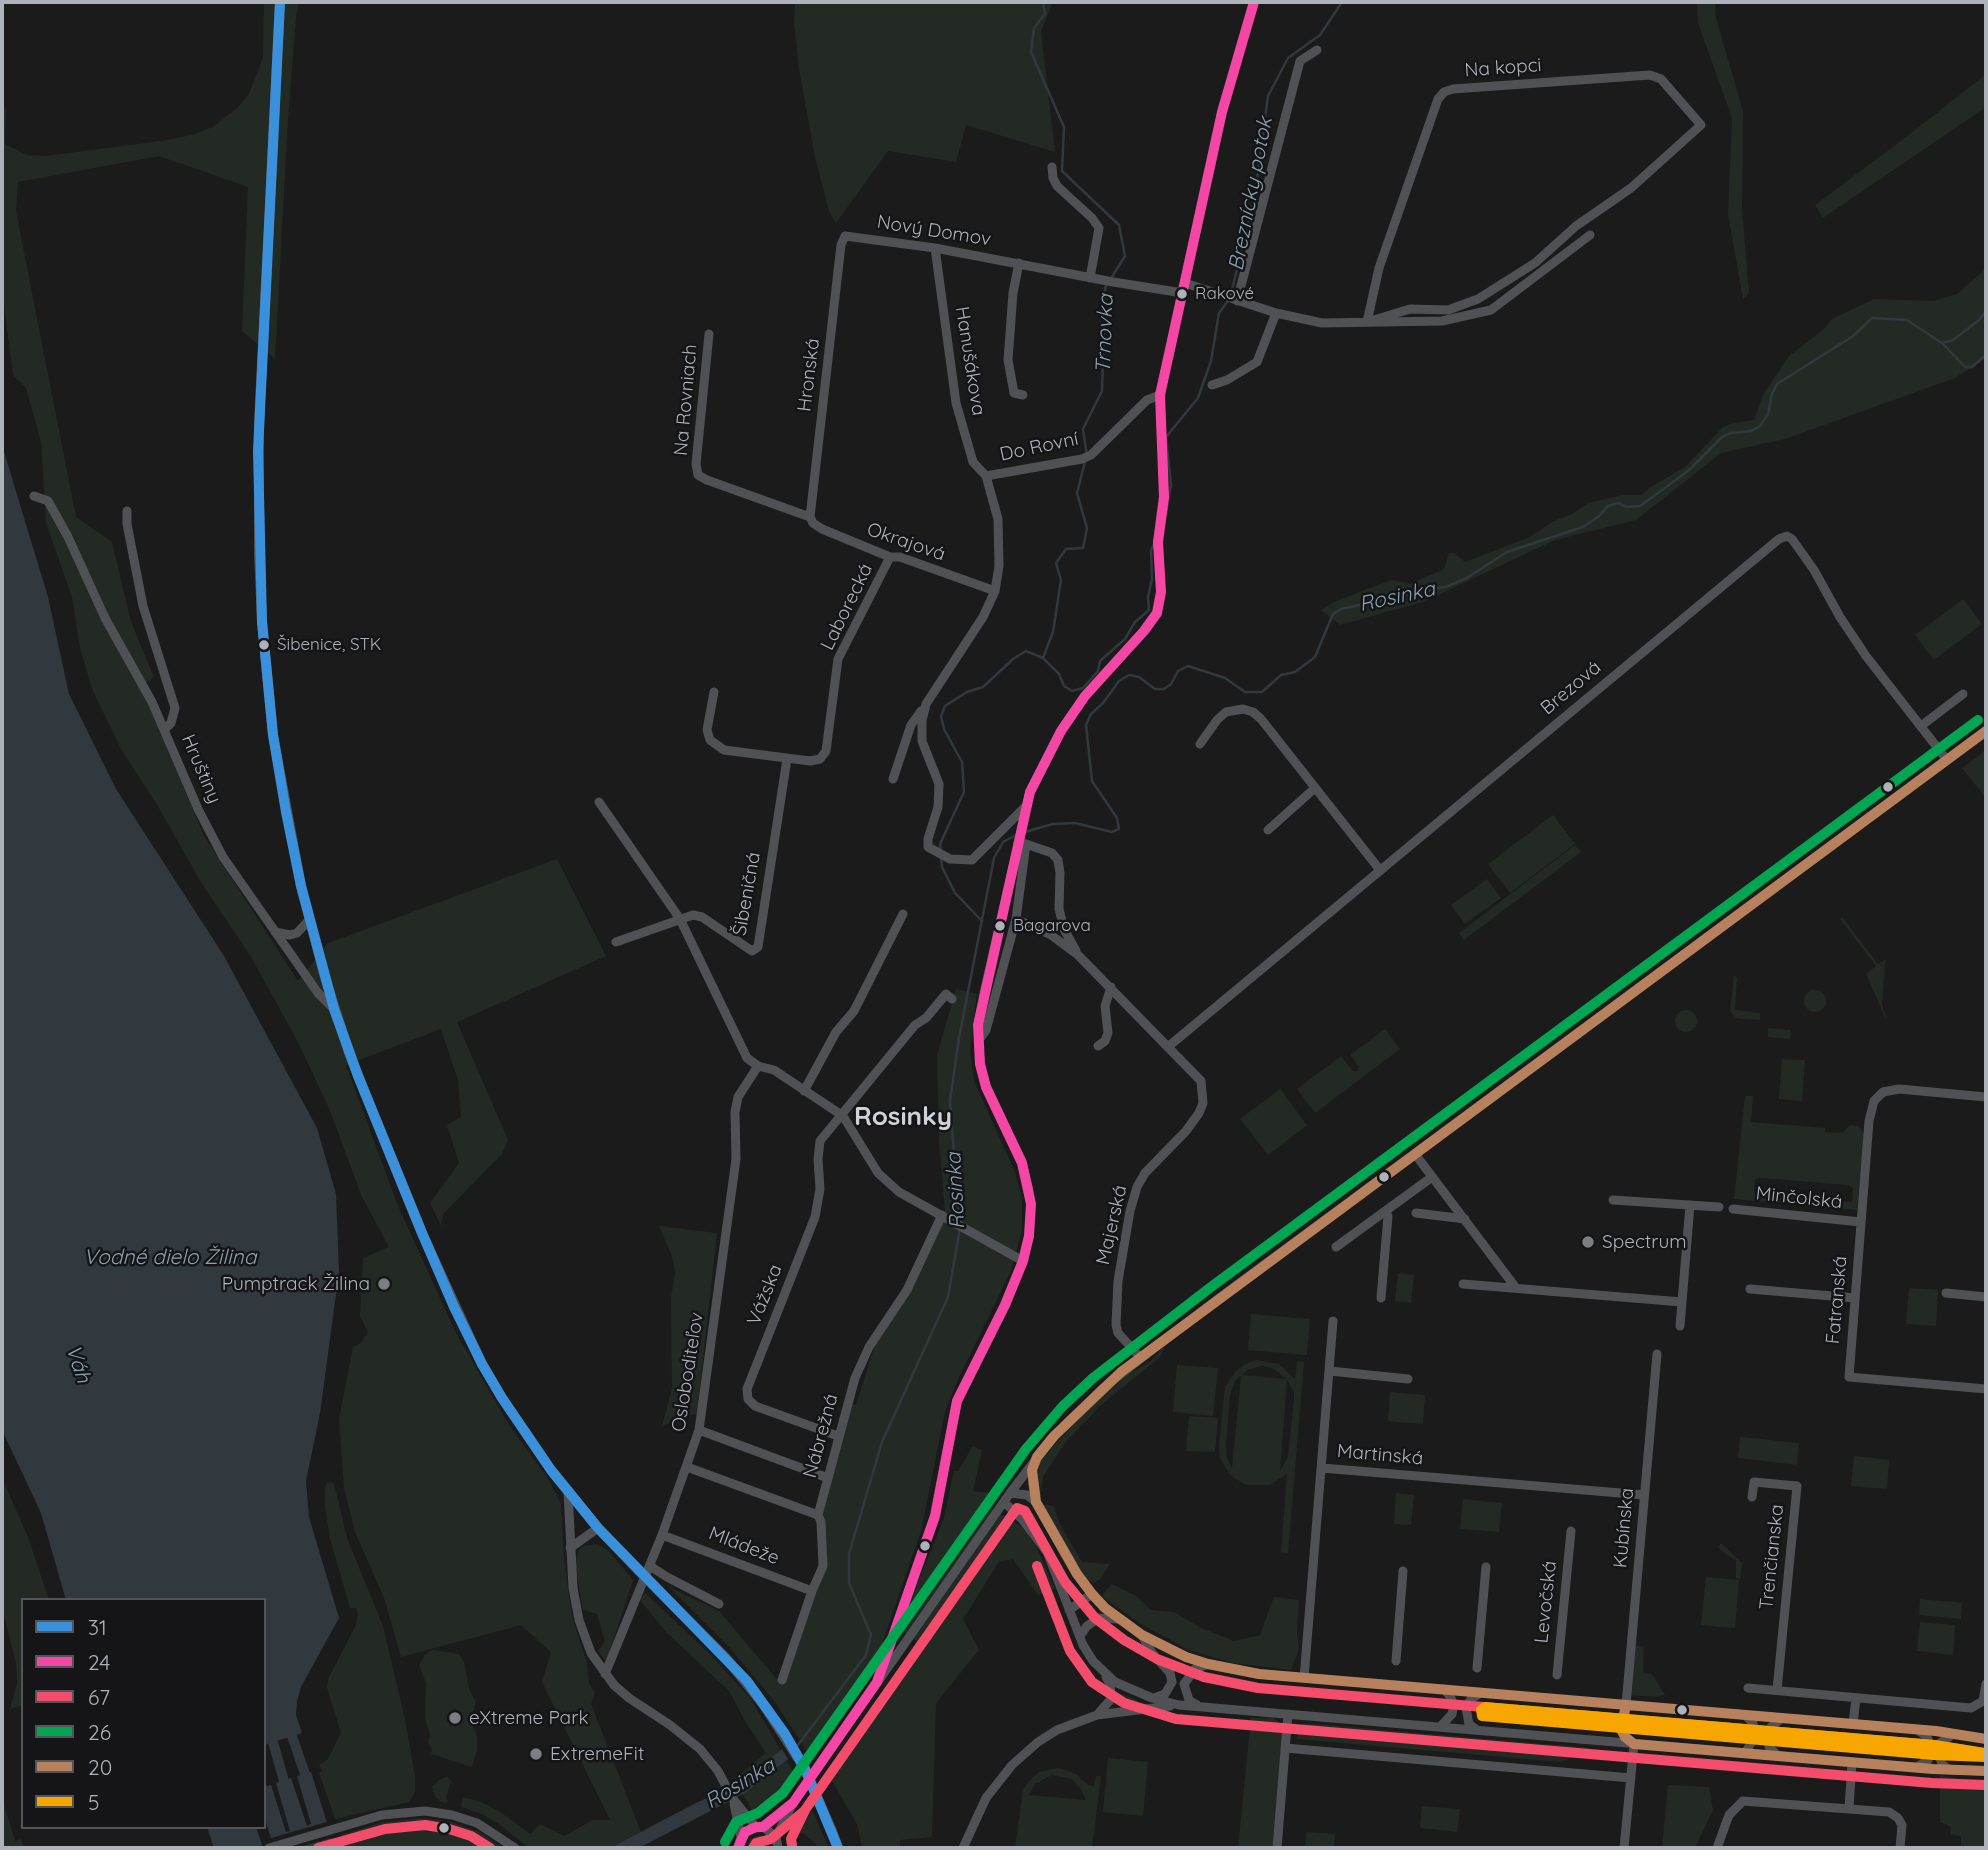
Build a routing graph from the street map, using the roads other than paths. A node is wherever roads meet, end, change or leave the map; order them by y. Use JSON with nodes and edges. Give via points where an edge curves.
{"nodes":[{"id":1,"x":279,"y":2,"type":"edge"},
{"id":2,"x":1254,"y":2,"type":"edge"},
{"id":3,"x":1317,"y":50,"type":"dead end"},
{"id":4,"x":1052,"y":167,"type":"dead end"},
{"id":5,"x":1590,"y":235,"type":"dead end"},
{"id":6,"x":845,"y":236,"type":"joint"},
{"id":7,"x":935,"y":248,"type":"junction"},
{"id":8,"x":1019,"y":262,"type":"junction"},
{"id":9,"x":1535,"y":263,"type":"junction"},
{"id":10,"x":1090,"y":278,"type":"junction"},
{"id":11,"x":1524,"y":286,"type":"junction"},
{"id":12,"x":1184,"y":288,"type":"junction"},
{"id":13,"x":1232,"y":299,"type":"junction"},
{"id":14,"x":1276,"y":313,"type":"junction"},
{"id":15,"x":1367,"y":322,"type":"junction"},
{"id":16,"x":709,"y":334,"type":"dead end"},
{"id":17,"x":1212,"y":385,"type":"dead end"},
{"id":18,"x":1023,"y":395,"type":"dead end"},
{"id":19,"x":1160,"y":395,"type":"junction"},
{"id":20,"x":986,"y":476,"type":"junction"},
{"id":21,"x":34,"y":496,"type":"dead end"},
{"id":22,"x":127,"y":511,"type":"dead end"},
{"id":23,"x":810,"y":517,"type":"junction"},
{"id":24,"x":890,"y":557,"type":"junction"},
{"id":25,"x":995,"y":591,"type":"junction"},
{"id":26,"x":714,"y":692,"type":"dead end"},
{"id":27,"x":1964,"y":694,"type":"dead end"},
{"id":28,"x":926,"y":704,"type":"junction"},
{"id":29,"x":1921,"y":726,"type":"junction"},
{"id":30,"x":165,"y":729,"type":"junction"},
{"id":31,"x":1986,"y":731,"type":"edge"},
{"id":32,"x":1200,"y":744,"type":"dead end"},
{"id":33,"x":787,"y":759,"type":"junction"},
{"id":34,"x":1947,"y":760,"type":"junction"},
{"id":35,"x":893,"y":779,"type":"dead end"},
{"id":36,"x":1315,"y":788,"type":"junction"},
{"id":37,"x":599,"y":803,"type":"dead end"},
{"id":38,"x":1026,"y":806,"type":"junction"},
{"id":39,"x":1268,"y":830,"type":"dead end"},
{"id":40,"x":1021,"y":842,"type":"junction"},
{"id":41,"x":1380,"y":870,"type":"junction"},
{"id":42,"x":903,"y":914,"type":"dead end"},
{"id":43,"x":310,"y":919,"type":"junction"},
{"id":44,"x":680,"y":919,"type":"junction"},
{"id":45,"x":1016,"y":919,"type":"junction"},
{"id":46,"x":275,"y":932,"type":"junction"},
{"id":47,"x":616,"y":942,"type":"dead end"},
{"id":48,"x":1078,"y":955,"type":"junction"},
{"id":49,"x":1111,"y":988,"type":"junction"},
{"id":50,"x":952,"y":999,"type":"dead end"},
{"id":51,"x":334,"y":1009,"type":"junction"},
{"id":52,"x":978,"y":1041,"type":"junction"},
{"id":53,"x":1098,"y":1046,"type":"dead end"},
{"id":54,"x":1169,"y":1046,"type":"junction"},
{"id":55,"x":758,"y":1066,"type":"junction"},
{"id":56,"x":804,"y":1091,"type":"junction"},
{"id":57,"x":1986,"y":1097,"type":"edge"},
{"id":58,"x":843,"y":1116,"type":"junction"},
{"id":59,"x":1415,"y":1154,"type":"junction"},
{"id":60,"x":1432,"y":1177,"type":"junction"},
{"id":61,"x":1613,"y":1200,"type":"dead end"},
{"id":62,"x":1690,"y":1205,"type":"junction"},
{"id":63,"x":1719,"y":1207,"type":"dead end"},
{"id":64,"x":1732,"y":1209,"type":"dead end"},
{"id":65,"x":1385,"y":1211,"type":"junction"},
{"id":66,"x":1416,"y":1213,"type":"dead end"},
{"id":67,"x":942,"y":1216,"type":"junction"},
{"id":68,"x":1465,"y":1219,"type":"junction"},
{"id":69,"x":1861,"y":1222,"type":"junction"},
{"id":70,"x":1336,"y":1247,"type":"dead end"},
{"id":71,"x":1023,"y":1261,"type":"junction"},
{"id":72,"x":1463,"y":1284,"type":"dead end"},
{"id":73,"x":1516,"y":1288,"type":"junction"},
{"id":74,"x":1750,"y":1289,"type":"dead end"},
{"id":75,"x":1946,"y":1293,"type":"dead end"},
{"id":76,"x":1986,"y":1297,"type":"edge"},
{"id":77,"x":1381,"y":1298,"type":"dead end"},
{"id":78,"x":1855,"y":1298,"type":"junction"},
{"id":79,"x":1682,"y":1302,"type":"junction"},
{"id":80,"x":1333,"y":1321,"type":"dead end"},
{"id":81,"x":1680,"y":1326,"type":"dead end"},
{"id":82,"x":1657,"y":1354,"type":"dead end"},
{"id":83,"x":1140,"y":1357,"type":"junction"},
{"id":84,"x":1330,"y":1371,"type":"junction"},
{"id":85,"x":1408,"y":1379,"type":"dead end"},
{"id":86,"x":1986,"y":1389,"type":"edge"},
{"id":87,"x":699,"y":1430,"type":"junction"},
{"id":88,"x":838,"y":1436,"type":"junction"},
{"id":89,"x":1037,"y":1457,"type":"junction"},
{"id":90,"x":687,"y":1467,"type":"junction"},
{"id":91,"x":1322,"y":1468,"type":"junction"},
{"id":92,"x":828,"y":1478,"type":"junction"},
{"id":93,"x":568,"y":1492,"type":"junction"},
{"id":94,"x":1010,"y":1493,"type":"junction"},
{"id":95,"x":1644,"y":1494,"type":"junction"},
{"id":96,"x":1752,"y":1497,"type":"dead end"},
{"id":97,"x":1004,"y":1502,"type":"junction"},
{"id":98,"x":1036,"y":1503,"type":"junction"},
{"id":99,"x":818,"y":1515,"type":"junction"},
{"id":100,"x":598,"y":1528,"type":"junction"},
{"id":101,"x":1571,"y":1531,"type":"dead end"},
{"id":102,"x":662,"y":1535,"type":"junction"},
{"id":103,"x":570,"y":1548,"type":"junction"},
{"id":104,"x":650,"y":1566,"type":"junction"},
{"id":105,"x":1486,"y":1567,"type":"dead end"},
{"id":106,"x":1403,"y":1571,"type":"dead end"},
{"id":107,"x":812,"y":1591,"type":"junction"},
{"id":108,"x":1091,"y":1594,"type":"junction"},
{"id":109,"x":719,"y":1604,"type":"dead end"},
{"id":110,"x":1069,"y":1610,"type":"junction"},
{"id":111,"x":1119,"y":1619,"type":"junction"},
{"id":112,"x":1142,"y":1635,"type":"junction"},
{"id":113,"x":1080,"y":1636,"type":"junction"},
{"id":114,"x":1395,"y":1661,"type":"dead end"},
{"id":115,"x":1208,"y":1664,"type":"junction"},
{"id":116,"x":1477,"y":1668,"type":"dead end"},
{"id":117,"x":1103,"y":1672,"type":"junction"},
{"id":118,"x":604,"y":1674,"type":"junction"},
{"id":119,"x":1557,"y":1675,"type":"dead end"},
{"id":120,"x":1304,"y":1678,"type":"junction"},
{"id":121,"x":782,"y":1680,"type":"dead end"},
{"id":122,"x":877,"y":1682,"type":"junction"},
{"id":123,"x":1986,"y":1684,"type":"edge"},
{"id":124,"x":1748,"y":1688,"type":"dead end"},
{"id":125,"x":1444,"y":1689,"type":"junction"},
{"id":126,"x":1777,"y":1690,"type":"junction"},
{"id":127,"x":1482,"y":1693,"type":"junction"},
{"id":128,"x":1856,"y":1698,"type":"junction"},
{"id":129,"x":1152,"y":1699,"type":"junction"},
{"id":130,"x":1179,"y":1705,"type":"junction"},
{"id":131,"x":1626,"y":1705,"type":"junction"},
{"id":132,"x":1198,"y":1707,"type":"junction"},
{"id":133,"x":1288,"y":1714,"type":"junction"},
{"id":134,"x":1097,"y":1715,"type":"junction"},
{"id":135,"x":1745,"y":1715,"type":"junction"},
{"id":136,"x":1782,"y":1718,"type":"junction"},
{"id":137,"x":1853,"y":1724,"type":"junction"},
{"id":138,"x":1440,"y":1727,"type":"junction"},
{"id":139,"x":1914,"y":1729,"type":"junction"},
{"id":140,"x":1477,"y":1730,"type":"junction"},
{"id":141,"x":1953,"y":1734,"type":"junction"},
{"id":142,"x":1986,"y":1739,"type":"edge"},
{"id":143,"x":1634,"y":1744,"type":"junction"},
{"id":144,"x":1285,"y":1748,"type":"junction"},
{"id":145,"x":1745,"y":1753,"type":"junction"},
{"id":146,"x":1778,"y":1756,"type":"junction"},
{"id":147,"x":1852,"y":1762,"type":"junction"},
{"id":148,"x":1915,"y":1768,"type":"junction"},
{"id":149,"x":1950,"y":1770,"type":"junction"},
{"id":150,"x":1986,"y":1770,"type":"edge"},
{"id":151,"x":1630,"y":1778,"type":"junction"},
{"id":152,"x":733,"y":1799,"type":"junction"},
{"id":153,"x":793,"y":1803,"type":"junction"},
{"id":154,"x":1849,"y":1808,"type":"junction"},
{"id":155,"x":760,"y":1827,"type":"junction"},
{"id":156,"x":741,"y":1837,"type":"junction"},
{"id":157,"x":776,"y":1838,"type":"junction"},
{"id":158,"x":268,"y":1848,"type":"edge"},
{"id":159,"x":515,"y":1848,"type":"edge"},
{"id":160,"x":738,"y":1848,"type":"edge"},
{"id":161,"x":778,"y":1848,"type":"edge"},
{"id":162,"x":838,"y":1848,"type":"edge"},
{"id":163,"x":963,"y":1848,"type":"edge"},
{"id":164,"x":1277,"y":1848,"type":"edge"},
{"id":165,"x":1624,"y":1848,"type":"edge"},
{"id":166,"x":1717,"y":1848,"type":"edge"},
{"id":167,"x":1900,"y":1848,"type":"edge"}],
"edges":[{"from":1,"to":43,"type":"main road","via":[[259,423],[261,622],[273,735]]},
{"from":2,"to":12,"type":"street","via":[[1222,112]]},
{"from":3,"to":13,"type":"street","via":[[1300,61]]},
{"from":4,"to":10,"type":"street","via":[[1058,186],[1099,228]]},
{"from":5,"to":11,"type":"street"},
{"from":6,"to":7,"type":"street","name":"Nový Domov"},
{"from":6,"to":23,"type":"street","name":"Hronská"},
{"from":7,"to":8,"type":"street","name":"Nový Domov"},
{"from":7,"to":20,"type":"street","name":"Hanušákova","via":[[956,403],[973,462]]},
{"from":8,"to":10,"type":"street","name":"Nový Domov"},
{"from":8,"to":18,"type":"street","via":[[1009,360],[1014,393]]},
{"from":9,"to":11,"type":"street"},
{"from":9,"to":15,"type":"street","via":[[1478,299],[1448,310],[1410,309]]},
{"from":9,"to":15,"type":"street","name":"Na kopci","via":[[1576,226],[1632,188],[1701,125],[1661,79],[1650,75],[1444,92],[1378,268]]},
{"from":10,"to":12,"type":"street","name":"Nový Domov"},
{"from":11,"to":15,"type":"street","via":[[1491,310],[1442,321]]},
{"from":12,"to":13,"type":"street"},
{"from":12,"to":19,"type":"street"},
{"from":13,"to":14,"type":"street"},
{"from":14,"to":15,"type":"street","via":[[1322,323]]},
{"from":14,"to":17,"type":"street","via":[[1257,362]]},
{"from":16,"to":23,"type":"street","name":"Na Rovniach","via":[[698,475]]},
{"from":19,"to":20,"type":"street","name":"Do Rovní","via":[[1147,400],[1086,457]]},
{"from":19,"to":38,"type":"street","via":[[1164,497],[1157,613],[1060,731]]},
{"from":20,"to":25,"type":"street","name":"Hanušákova","via":[[998,519]]},
{"from":21,"to":30,"type":"street","via":[[48,501],[62,525],[105,618]]},
{"from":22,"to":30,"type":"street","name":"Hruštiny","via":[[143,606],[175,708]]},
{"from":23,"to":24,"type":"street","name":"Okrajová","via":[[822,529]]},
{"from":24,"to":25,"type":"street","name":"Okrajová"},
{"from":24,"to":33,"type":"street","name":"Laborecká","via":[[838,659],[826,751],[820,759]]},
{"from":25,"to":28,"type":"street","name":"Hanušákova"},
{"from":26,"to":33,"type":"street","name":"Laborecká","via":[[707,730],[710,740],[724,750]]},
{"from":27,"to":29,"type":"street"},
{"from":28,"to":35,"type":"street","name":"Hanušákova","via":[[911,726]]},
{"from":28,"to":38,"type":"street","name":"Hanušákova","via":[[922,741],[939,784],[928,847],[950,859],[972,860]]},
{"from":29,"to":34,"type":"street"},
{"from":29,"to":41,"type":"street","name":"Brezová","via":[[1871,663],[1814,570],[1787,536]]},
{"from":30,"to":46,"type":"street","name":"Hruštiny","via":[[223,857]]},
{"from":31,"to":34,"type":"street"},
{"from":32,"to":36,"type":"street","via":[[1226,712],[1252,712]]},
{"from":33,"to":44,"type":"street","name":"Šibeničná","via":[[758,947],[752,951],[702,917]]},
{"from":34,"to":59,"type":"street"},
{"from":36,"to":39,"type":"street"},
{"from":36,"to":41,"type":"street"},
{"from":37,"to":44,"type":"street"},
{"from":38,"to":40,"type":"street"},
{"from":40,"to":45,"type":"street"},
{"from":40,"to":48,"type":"street","name":"Majerská","via":[[1044,848],[1058,860],[1059,909]]},
{"from":40,"to":52,"type":"street","via":[[984,993]]},
{"from":41,"to":54,"type":"street","name":"Brezová"},
{"from":42,"to":56,"type":"street","via":[[854,1011],[836,1032]]},
{"from":43,"to":46,"type":"street","via":[[297,933]]},
{"from":43,"to":51,"type":"main road"},
{"from":44,"to":47,"type":"street"},
{"from":44,"to":55,"type":"street","via":[[747,1058]]},
{"from":45,"to":48,"type":"street","name":"Majerská","via":[[1051,935]]},
{"from":45,"to":52,"type":"street","via":[[986,1030]]},
{"from":46,"to":51,"type":"street","name":"Hruštiny"},
{"from":48,"to":49,"type":"street","name":"Majerská"},
{"from":49,"to":53,"type":"street","via":[[1105,1006],[1108,1033]]},
{"from":49,"to":54,"type":"street","name":"Majerská"},
{"from":50,"to":58,"type":"street","name":"Vážska","via":[[946,994],[915,1025]]},
{"from":51,"to":93,"type":"main road","via":[[454,1307],[502,1398]]},
{"from":52,"to":71,"type":"street","via":[[986,1087],[1028,1186],[1031,1223]]},
{"from":54,"to":83,"type":"street","name":"Majerská","via":[[1197,1075],[1203,1103],[1186,1131],[1145,1173],[1130,1210],[1116,1325]]},
{"from":55,"to":56,"type":"street","via":[[774,1070]]},
{"from":55,"to":87,"type":"street","name":"Osloboditeľov","via":[[738,1097],[735,1112],[736,1159]]},
{"from":56,"to":58,"type":"street"},
{"from":57,"to":69,"type":"street","name":"Fatranská","via":[[1899,1089],[1883,1092],[1871,1108]]},
{"from":58,"to":67,"type":"street","via":[[878,1173],[899,1192]]},
{"from":58,"to":88,"type":"street","name":"Vážska","via":[[820,1142],[815,1217],[747,1389],[755,1406]]},
{"from":59,"to":60,"type":"street"},
{"from":59,"to":83,"type":"street"},
{"from":60,"to":65,"type":"street"},
{"from":60,"to":68,"type":"street"},
{"from":61,"to":62,"type":"street"},
{"from":62,"to":63,"type":"street"},
{"from":62,"to":79,"type":"street"},
{"from":64,"to":69,"type":"street","name":"Minčolská"},
{"from":65,"to":70,"type":"street"},
{"from":65,"to":77,"type":"street"},
{"from":66,"to":68,"type":"street"},
{"from":67,"to":71,"type":"street"},
{"from":67,"to":88,"type":"street","name":"Nábrežná","via":[[907,1290],[869,1347]]},
{"from":68,"to":73,"type":"street"},
{"from":69,"to":78,"type":"street","name":"Fatranská"},
{"from":71,"to":122,"type":"street","via":[[957,1401],[935,1516]]},
{"from":72,"to":73,"type":"street"},
{"from":73,"to":79,"type":"street"},
{"from":74,"to":78,"type":"street"},
{"from":75,"to":76,"type":"street"},
{"from":78,"to":86,"type":"street","name":"Fatranská","via":[[1849,1377]]},
{"from":79,"to":81,"type":"street"},
{"from":80,"to":84,"type":"street"},
{"from":82,"to":95,"type":"street","name":"Kubínska"},
{"from":83,"to":89,"type":"street","via":[[1073,1416]]},
{"from":84,"to":85,"type":"street"},
{"from":84,"to":91,"type":"street"},
{"from":87,"to":90,"type":"street","name":"Osloboditeľov"},
{"from":87,"to":92,"type":"street"},
{"from":88,"to":92,"type":"street","name":"Nábrežná"},
{"from":89,"to":94,"type":"street"},
{"from":89,"to":98,"type":"street","via":[[1032,1470]]},
{"from":90,"to":99,"type":"street"},
{"from":90,"to":102,"type":"street","name":"Osloboditeľov"},
{"from":91,"to":95,"type":"street","name":"Martinská"},
{"from":91,"to":120,"type":"street","name":"Martinská"},
{"from":92,"to":99,"type":"street","name":"Nábrežná"},
{"from":93,"to":100,"type":"main road"},
{"from":93,"to":103,"type":"street"},
{"from":94,"to":97,"type":"street"},
{"from":94,"to":98,"type":"street","via":[[1027,1495]]},
{"from":95,"to":131,"type":"street","name":"Kubínska"},
{"from":96,"to":126,"type":"street","name":"Trenčianska","via":[[1754,1482],[1797,1486]]},
{"from":97,"to":110,"type":"street","via":[[1047,1552]]},
{"from":97,"to":122,"type":"street"},
{"from":98,"to":108,"type":"street"},
{"from":99,"to":107,"type":"street","name":"Nábrežná","via":[[823,1566]]},
{"from":100,"to":103,"type":"street"},
{"from":100,"to":162,"type":"main road","bridge":true,"via":[[726,1658],[763,1704],[805,1769]]},
{"from":101,"to":119,"type":"street","name":"Levočská"},
{"from":102,"to":104,"type":"street","name":"Osloboditeľov"},
{"from":102,"to":107,"type":"street","name":"Mládeže"},
{"from":103,"to":118,"type":"street","via":[[579,1620]]},
{"from":104,"to":109,"type":"street"},
{"from":104,"to":118,"type":"street","name":"Osloboditeľov"},
{"from":105,"to":116,"type":"street"},
{"from":106,"to":114,"type":"street"},
{"from":107,"to":121,"type":"street","name":"Nábrežná"},
{"from":108,"to":110,"type":"street"},
{"from":108,"to":111,"type":"street"},
{"from":110,"to":113,"type":"street"},
{"from":111,"to":112,"type":"street"},
{"from":111,"to":113,"type":"street","via":[[1099,1618]]},
{"from":112,"to":115,"type":"street"},
{"from":112,"to":129,"type":"street","via":[[1172,1682],[1165,1694]]},
{"from":113,"to":117,"type":"street"},
{"from":115,"to":120,"type":"street"},
{"from":115,"to":132,"type":"street","via":[[1195,1669],[1184,1684],[1189,1700]]},
{"from":117,"to":129,"type":"street"},
{"from":117,"to":134,"type":"street","via":[[1111,1699]]},
{"from":118,"to":152,"type":"street","via":[[629,1699],[700,1749]]},
{"from":120,"to":125,"type":"street"},
{"from":122,"to":153,"type":"street"},
{"from":123,"to":128,"type":"street","via":[[1983,1701],[1971,1708]]},
{"from":124,"to":126,"type":"street"},
{"from":125,"to":127,"type":"street"},
{"from":125,"to":138,"type":"street","via":[[1454,1705]]},
{"from":126,"to":128,"type":"street"},
{"from":127,"to":131,"type":"street"},
{"from":127,"to":140,"type":"street","via":[[1466,1708],[1469,1724]]},
{"from":128,"to":137,"type":"street"},
{"from":129,"to":130,"type":"street"},
{"from":130,"to":132,"type":"street"},
{"from":130,"to":134,"type":"street"},
{"from":131,"to":135,"type":"street"},
{"from":131,"to":143,"type":"street","name":"Kubínska","via":[[1621,1729]]},
{"from":132,"to":133,"type":"street"},
{"from":133,"to":138,"type":"street"},
{"from":133,"to":144,"type":"street"},
{"from":134,"to":163,"type":"street","via":[[1057,1730],[1012,1765],[986,1798]]},
{"from":135,"to":136,"type":"street"},
{"from":135,"to":145,"type":"street","via":[[1756,1735]]},
{"from":136,"to":137,"type":"street"},
{"from":136,"to":146,"type":"street","via":[[1767,1736],[1769,1747]]},
{"from":137,"to":139,"type":"street"},
{"from":138,"to":140,"type":"street"},
{"from":139,"to":141,"type":"street"},
{"from":139,"to":148,"type":"street","via":[[1927,1737],[1932,1748],[1928,1760]]},
{"from":140,"to":143,"type":"street"},
{"from":141,"to":142,"type":"street"},
{"from":141,"to":149,"type":"street","via":[[1937,1751]]},
{"from":143,"to":145,"type":"street"},
{"from":143,"to":151,"type":"street"},
{"from":144,"to":151,"type":"street"},
{"from":144,"to":164,"type":"street"},
{"from":145,"to":146,"type":"street"},
{"from":146,"to":147,"type":"street"},
{"from":147,"to":148,"type":"street"},
{"from":147,"to":154,"type":"street"},
{"from":148,"to":149,"type":"street"},
{"from":149,"to":150,"type":"street"},
{"from":151,"to":165,"type":"street"},
{"from":152,"to":155,"type":"street"},
{"from":152,"to":156,"type":"street"},
{"from":153,"to":155,"type":"street"},
{"from":153,"to":157,"type":"street"},
{"from":154,"to":166,"type":"street","via":[[1743,1801],[1729,1815]]},
{"from":154,"to":167,"type":"street","via":[[1889,1812],[1898,1818],[1902,1825]]},
{"from":155,"to":156,"type":"street"},
{"from":155,"to":157,"type":"street"},
{"from":156,"to":160,"type":"street"},
{"from":157,"to":161,"type":"street"},
{"from":158,"to":159,"type":"street","via":[[382,1815],[425,1811],[477,1823]]}]}
